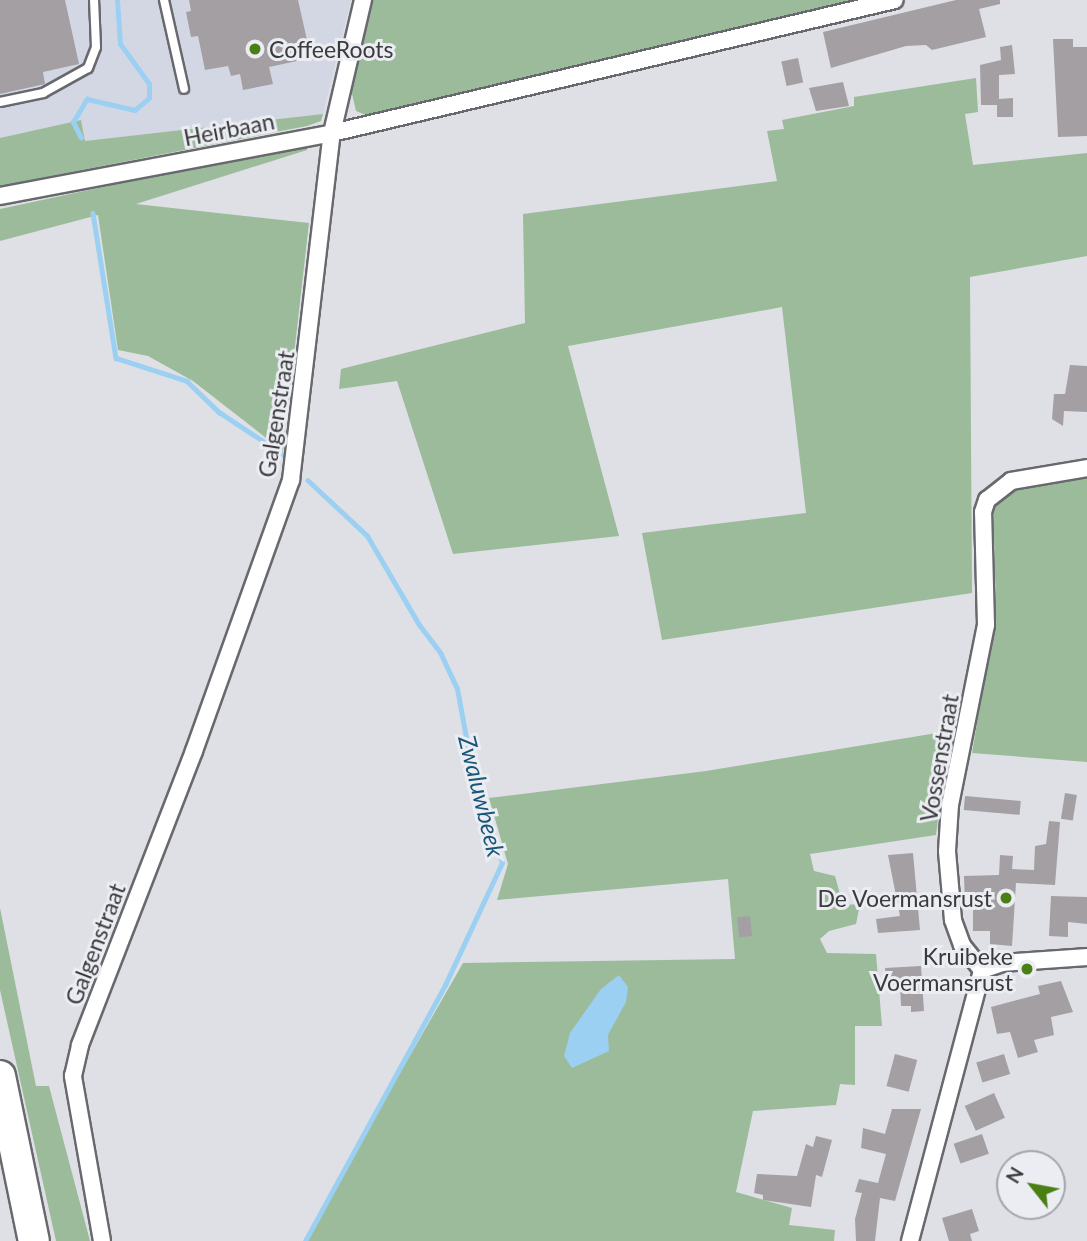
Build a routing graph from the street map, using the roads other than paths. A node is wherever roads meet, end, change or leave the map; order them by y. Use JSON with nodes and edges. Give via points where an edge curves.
{"nodes":[{"id":1,"x":94,"y":0,"type":"edge"},
{"id":2,"x":164,"y":0,"type":"edge"},
{"id":3,"x":363,"y":0,"type":"edge"},
{"id":4,"x":895,"y":0,"type":"edge"},
{"id":5,"x":184,"y":89,"type":"dead end"},
{"id":6,"x":0,"y":103,"type":"edge"},
{"id":7,"x":332,"y":133,"type":"junction"},
{"id":8,"x":0,"y":196,"type":"edge"},
{"id":9,"x":1087,"y":468,"type":"edge"},
{"id":10,"x":1087,"y":957,"type":"edge"},
{"id":11,"x":982,"y":970,"type":"junction"},
{"id":12,"x":0,"y":1076,"type":"edge"},
{"id":13,"x":34,"y":1241,"type":"edge"},
{"id":14,"x":102,"y":1241,"type":"edge"},
{"id":15,"x":910,"y":1241,"type":"edge"}],
"edges":[{"from":1,"to":6,"type":"lane","via":[[96,47],[88,68],[43,93]]},
{"from":2,"to":5,"type":"lane"},
{"from":3,"to":7,"type":"street"},
{"from":4,"to":7,"type":"street"},
{"from":7,"to":8,"type":"street","name":"Heirbaan"},
{"from":7,"to":14,"type":"street","name":"Galgenstraat","via":[[291,480],[194,751],[80,1045],[73,1076]]},
{"from":9,"to":11,"type":"street","name":"Vossenstraat","via":[[1011,481],[987,500],[983,512],[986,625],[950,806],[947,851],[953,920],[961,945]]},
{"from":10,"to":11,"type":"street","via":[[1002,962]]},
{"from":11,"to":15,"type":"street"},
{"from":12,"to":13,"type":"highway"}]}
